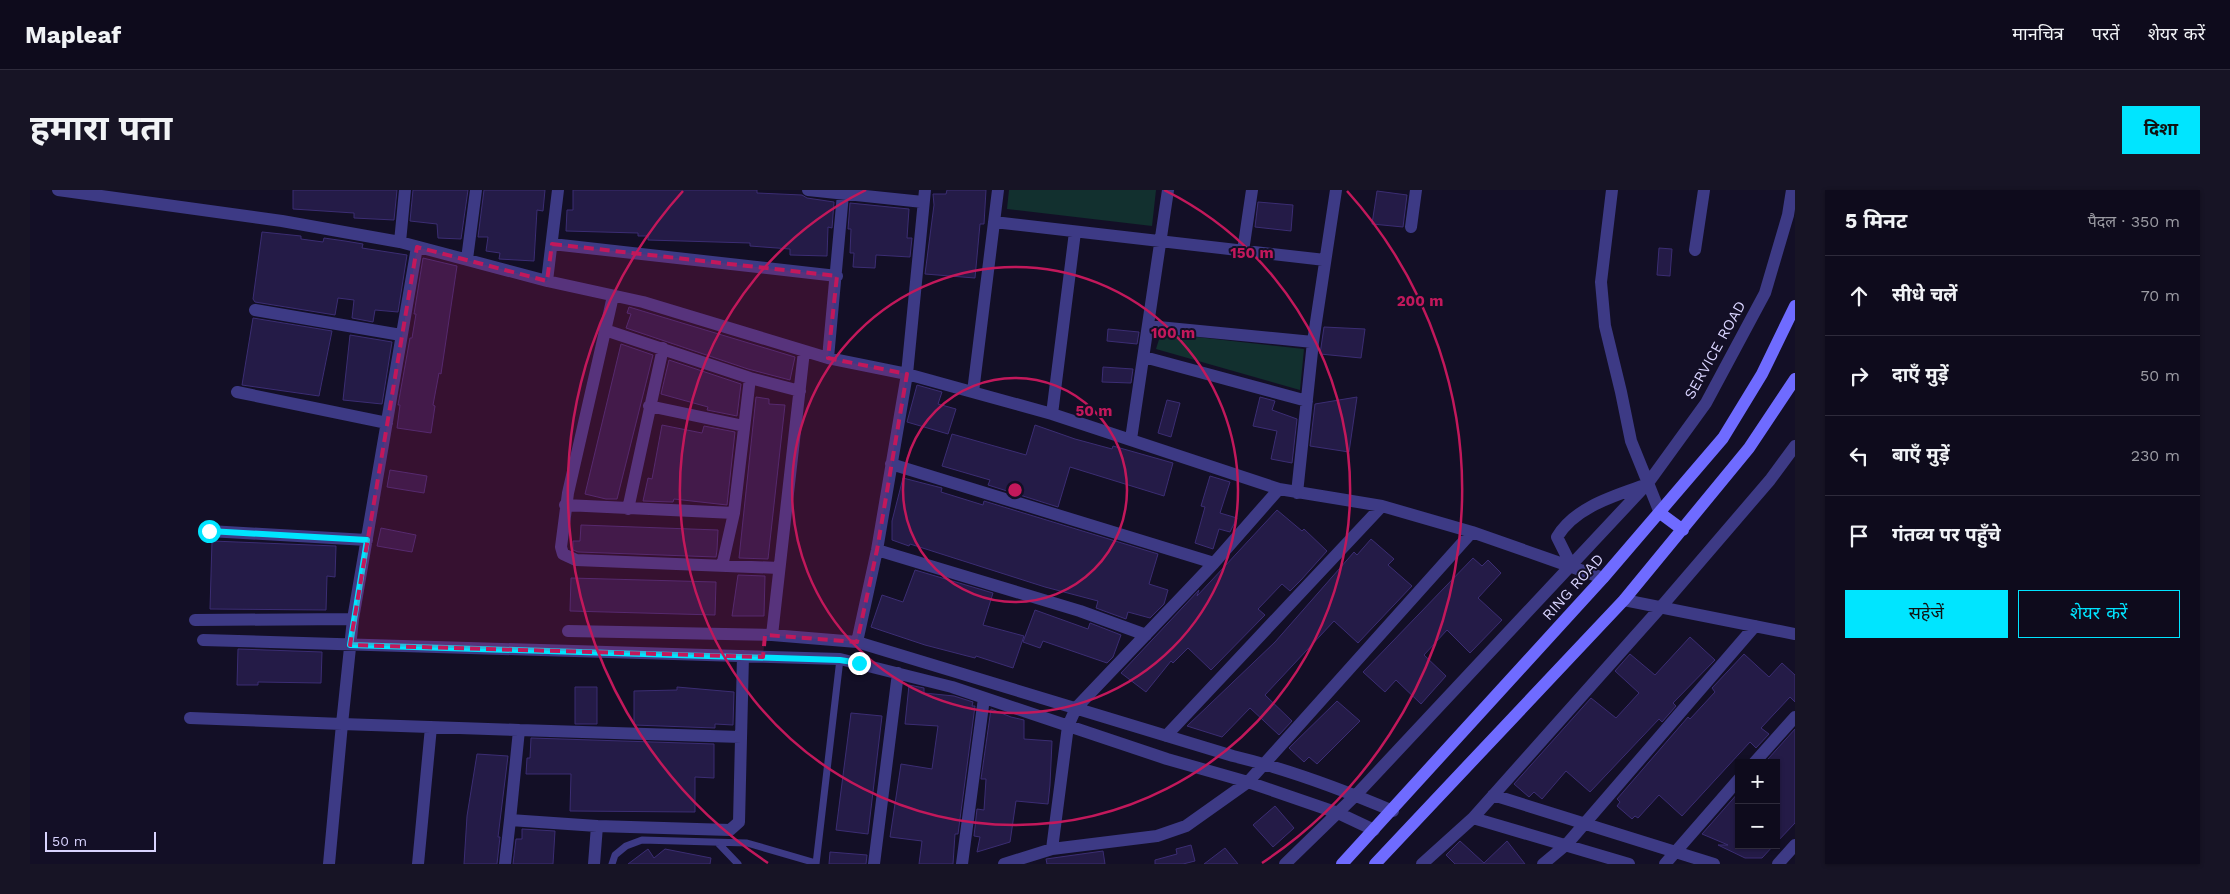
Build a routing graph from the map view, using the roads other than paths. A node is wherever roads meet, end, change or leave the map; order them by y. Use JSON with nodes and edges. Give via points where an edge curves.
{"nodes":[{"id":1,"x":58,"y":190,"type":"edge"},
{"id":2,"x":405,"y":190,"type":"edge"},
{"id":3,"x":476,"y":190,"type":"edge"},
{"id":4,"x":558,"y":190,"type":"edge"},
{"id":5,"x":808,"y":190,"type":"edge"},
{"id":6,"x":998,"y":190,"type":"edge"},
{"id":7,"x":1168,"y":190,"type":"edge"},
{"id":8,"x":1252,"y":190,"type":"edge"},
{"id":9,"x":1336,"y":190,"type":"edge"},
{"id":10,"x":1416,"y":190,"type":"edge"},
{"id":11,"x":1612,"y":190,"type":"edge"},
{"id":12,"x":1704,"y":190,"type":"edge"},
{"id":13,"x":1792,"y":190,"type":"edge"},
{"id":14,"x":843,"y":194,"type":"junction"},
{"id":15,"x":924,"y":196,"type":"edge"},
{"id":16,"x":994,"y":222,"type":"junction"},
{"id":17,"x":1411,"y":227,"type":"dead end"},
{"id":18,"x":1075,"y":232,"type":"junction"},
{"id":19,"x":1159,"y":241,"type":"junction"},
{"id":20,"x":400,"y":242,"type":"junction"},
{"id":21,"x":552,"y":244,"type":"junction"},
{"id":22,"x":417,"y":247,"type":"junction"},
{"id":23,"x":1696,"y":250,"type":"dead end"},
{"id":24,"x":1243,"y":251,"type":"junction"},
{"id":25,"x":467,"y":259,"type":"junction"},
{"id":26,"x":1325,"y":260,"type":"junction"},
{"id":27,"x":837,"y":276,"type":"junction"},
{"id":28,"x":547,"y":281,"type":"junction"},
{"id":29,"x":613,"y":296,"type":"junction"},
{"id":30,"x":1795,"y":306,"type":"edge"},
{"id":31,"x":255,"y":310,"type":"dead end"},
{"id":32,"x":1148,"y":326,"type":"junction"},
{"id":33,"x":605,"y":330,"type":"junction"},
{"id":34,"x":401,"y":335,"type":"junction"},
{"id":35,"x":1313,"y":342,"type":"junction"},
{"id":36,"x":663,"y":348,"type":"junction"},
{"id":37,"x":804,"y":351,"type":"junction"},
{"id":38,"x":1144,"y":357,"type":"junction"},
{"id":39,"x":828,"y":358,"type":"junction"},
{"id":40,"x":907,"y":374,"type":"junction"},
{"id":41,"x":750,"y":378,"type":"junction"},
{"id":42,"x":1795,"y":379,"type":"edge"},
{"id":43,"x":800,"y":391,"type":"junction"},
{"id":44,"x":238,"y":392,"type":"dead end"},
{"id":45,"x":973,"y":392,"type":"junction"},
{"id":46,"x":1307,"y":401,"type":"junction"},
{"id":47,"x":649,"y":406,"type":"junction"},
{"id":48,"x":1052,"y":414,"type":"junction"},
{"id":49,"x":387,"y":423,"type":"junction"},
{"id":50,"x":744,"y":426,"type":"junction"},
{"id":51,"x":1131,"y":439,"type":"junction"},
{"id":52,"x":1795,"y":446,"type":"edge"},
{"id":53,"x":891,"y":464,"type":"junction"},
{"id":54,"x":1648,"y":483,"type":"junction"},
{"id":55,"x":1279,"y":489,"type":"junction"},
{"id":56,"x":1297,"y":492,"type":"junction"},
{"id":57,"x":566,"y":505,"type":"junction"},
{"id":58,"x":1382,"y":506,"type":"junction"},
{"id":59,"x":628,"y":509,"type":"junction"},
{"id":60,"x":1660,"y":512,"type":"junction"},
{"id":61,"x":734,"y":513,"type":"junction"},
{"id":62,"x":1683,"y":530,"type":"junction"},
{"id":63,"x":209,"y":531,"type":"dead end"},
{"id":64,"x":1472,"y":532,"type":"junction"},
{"id":65,"x":367,"y":540,"type":"junction"},
{"id":66,"x":877,"y":550,"type":"junction"},
{"id":67,"x":1214,"y":562,"type":"junction"},
{"id":68,"x":722,"y":566,"type":"junction"},
{"id":69,"x":1572,"y":567,"type":"junction"},
{"id":70,"x":779,"y":568,"type":"junction"},
{"id":71,"x":1604,"y":578,"type":"junction"},
{"id":72,"x":1624,"y":600,"type":"junction"},
{"id":73,"x":1661,"y":607,"type":"junction"},
{"id":74,"x":353,"y":619,"type":"junction"},
{"id":75,"x":195,"y":620,"type":"dead end"},
{"id":76,"x":1755,"y":626,"type":"junction"},
{"id":77,"x":568,"y":630,"type":"dead end"},
{"id":78,"x":1795,"y":634,"type":"edge"},
{"id":79,"x":768,"y":635,"type":"junction"},
{"id":80,"x":1146,"y":635,"type":"junction"},
{"id":81,"x":203,"y":640,"type":"dead end"},
{"id":82,"x":857,"y":642,"type":"junction"},
{"id":83,"x":350,"y":645,"type":"junction"},
{"id":84,"x":743,"y":656,"type":"junction"},
{"id":85,"x":763,"y":657,"type":"junction"},
{"id":86,"x":840,"y":660,"type":"junction"},
{"id":87,"x":898,"y":673,"type":"junction"},
{"id":88,"x":984,"y":698,"type":"junction"},
{"id":89,"x":1076,"y":708,"type":"junction"},
{"id":90,"x":1795,"y":717,"type":"edge"},
{"id":91,"x":190,"y":718,"type":"dead end"},
{"id":92,"x":342,"y":724,"type":"junction"},
{"id":93,"x":1068,"y":726,"type":"junction"},
{"id":94,"x":431,"y":728,"type":"junction"},
{"id":95,"x":519,"y":730,"type":"junction"},
{"id":96,"x":1166,"y":736,"type":"junction"},
{"id":97,"x":741,"y":737,"type":"junction"},
{"id":98,"x":1758,"y":759,"type":"edge"},
{"id":99,"x":1265,"y":764,"type":"junction"},
{"id":100,"x":1248,"y":782,"type":"junction"},
{"id":101,"x":1735,"y":783,"type":"edge"},
{"id":102,"x":1356,"y":795,"type":"junction"},
{"id":103,"x":1493,"y":796,"type":"junction"},
{"id":104,"x":1393,"y":811,"type":"junction"},
{"id":105,"x":1338,"y":813,"type":"junction"},
{"id":106,"x":1473,"y":818,"type":"junction"},
{"id":107,"x":510,"y":820,"type":"junction"},
{"id":108,"x":1585,"y":824,"type":"junction"},
{"id":109,"x":597,"y":826,"type":"junction"},
{"id":110,"x":1374,"y":830,"type":"junction"},
{"id":111,"x":718,"y":843,"type":"junction"},
{"id":112,"x":1567,"y":844,"type":"junction"},
{"id":113,"x":1795,"y":845,"type":"edge"},
{"id":114,"x":1052,"y":849,"type":"junction"},
{"id":115,"x":1674,"y":852,"type":"junction"},
{"id":116,"x":329,"y":864,"type":"edge"},
{"id":117,"x":418,"y":864,"type":"edge"},
{"id":118,"x":505,"y":864,"type":"edge"},
{"id":119,"x":594,"y":864,"type":"edge"},
{"id":120,"x":612,"y":864,"type":"edge"},
{"id":121,"x":738,"y":864,"type":"edge"},
{"id":122,"x":816,"y":864,"type":"edge"},
{"id":123,"x":874,"y":864,"type":"edge"},
{"id":124,"x":962,"y":864,"type":"edge"},
{"id":125,"x":1004,"y":864,"type":"edge"},
{"id":126,"x":1285,"y":864,"type":"edge"},
{"id":127,"x":1342,"y":864,"type":"edge"},
{"id":128,"x":1376,"y":864,"type":"edge"},
{"id":129,"x":1422,"y":864,"type":"edge"},
{"id":130,"x":1543,"y":864,"type":"edge"},
{"id":131,"x":1629,"y":864,"type":"edge"},
{"id":132,"x":1664,"y":864,"type":"edge"},
{"id":133,"x":1714,"y":864,"type":"edge"},
{"id":134,"x":1778,"y":864,"type":"edge"}],
"edges":[{"from":1,"to":20,"type":"street"},
{"from":2,"to":20,"type":"street"},
{"from":3,"to":25,"type":"street"},
{"from":4,"to":21,"type":"street"},
{"from":5,"to":14,"type":"street"},
{"from":6,"to":16,"type":"street"},
{"from":7,"to":19,"type":"street"},
{"from":8,"to":24,"type":"street"},
{"from":9,"to":26,"type":"street"},
{"from":10,"to":17,"type":"street"},
{"from":11,"to":54,"type":"street","via":[[1601,282],[1605,326],[1630,441]]},
{"from":12,"to":23,"type":"street"},
{"from":13,"to":54,"type":"street","name":"SERVICE ROAD","via":[[1765,293],[1706,403]]},
{"from":14,"to":15,"type":"street"},
{"from":14,"to":27,"type":"street"},
{"from":15,"to":40,"type":"street"},
{"from":16,"to":18,"type":"street"},
{"from":16,"to":45,"type":"street"},
{"from":18,"to":19,"type":"street"},
{"from":18,"to":48,"type":"street"},
{"from":19,"to":24,"type":"street"},
{"from":19,"to":32,"type":"street"},
{"from":20,"to":22,"type":"street"},
{"from":21,"to":27,"type":"street"},
{"from":21,"to":28,"type":"street"},
{"from":22,"to":25,"type":"street"},
{"from":22,"to":34,"type":"street"},
{"from":24,"to":26,"type":"street"},
{"from":25,"to":28,"type":"street"},
{"from":26,"to":35,"type":"street"},
{"from":27,"to":39,"type":"street"},
{"from":28,"to":29,"type":"street"},
{"from":29,"to":33,"type":"street"},
{"from":29,"to":37,"type":"street","via":[[643,302]]},
{"from":30,"to":60,"type":"main road","name":"RING ROAD","via":[[1762,374],[1723,438]]},
{"from":31,"to":34,"type":"street"},
{"from":32,"to":35,"type":"street"},
{"from":32,"to":38,"type":"street"},
{"from":33,"to":36,"type":"street"},
{"from":33,"to":57,"type":"street"},
{"from":34,"to":49,"type":"street"},
{"from":35,"to":46,"type":"street"},
{"from":36,"to":41,"type":"street"},
{"from":36,"to":47,"type":"street"},
{"from":37,"to":39,"type":"street"},
{"from":37,"to":43,"type":"street"},
{"from":38,"to":46,"type":"street"},
{"from":38,"to":51,"type":"street"},
{"from":39,"to":40,"type":"street"},
{"from":40,"to":45,"type":"street"},
{"from":40,"to":53,"type":"street"},
{"from":41,"to":43,"type":"street"},
{"from":41,"to":50,"type":"street"},
{"from":42,"to":62,"type":"main road","via":[[1748,448]]},
{"from":43,"to":70,"type":"street"},
{"from":44,"to":49,"type":"street"},
{"from":45,"to":48,"type":"street"},
{"from":46,"to":56,"type":"street"},
{"from":47,"to":50,"type":"street"},
{"from":47,"to":59,"type":"street"},
{"from":48,"to":51,"type":"street"},
{"from":49,"to":65,"type":"street"},
{"from":50,"to":61,"type":"street"},
{"from":51,"to":55,"type":"street"},
{"from":52,"to":73,"type":"street","via":[[1770,480]]},
{"from":53,"to":66,"type":"street"},
{"from":53,"to":67,"type":"street"},
{"from":54,"to":60,"type":"street"},
{"from":54,"to":69,"type":"street","name":"SERVICE ROAD"},
{"from":54,"to":69,"type":"street","via":[[1600,501],[1564,526],[1557,537]]},
{"from":55,"to":56,"type":"street"},
{"from":55,"to":67,"type":"street"},
{"from":56,"to":58,"type":"street"},
{"from":57,"to":59,"type":"street"},
{"from":57,"to":68,"type":"street","via":[[561,547],[569,558]]},
{"from":58,"to":64,"type":"street"},
{"from":58,"to":96,"type":"street"},
{"from":59,"to":61,"type":"street"},
{"from":60,"to":62,"type":"main road"},
{"from":60,"to":71,"type":"main road","name":"RING ROAD"},
{"from":61,"to":68,"type":"street"},
{"from":62,"to":72,"type":"main road"},
{"from":63,"to":65,"type":"street"},
{"from":64,"to":69,"type":"street"},
{"from":64,"to":99,"type":"street"},
{"from":65,"to":74,"type":"street"},
{"from":66,"to":80,"type":"street","via":[[1080,611]]},
{"from":66,"to":82,"type":"street"},
{"from":67,"to":80,"type":"street"},
{"from":68,"to":70,"type":"street"},
{"from":69,"to":71,"type":"street"},
{"from":69,"to":102,"type":"street","name":"SERVICE ROAD"},
{"from":70,"to":79,"type":"street"},
{"from":71,"to":104,"type":"main road","name":"RING ROAD"},
{"from":72,"to":73,"type":"street"},
{"from":72,"to":128,"type":"main road"},
{"from":73,"to":76,"type":"street"},
{"from":73,"to":103,"type":"street"},
{"from":74,"to":75,"type":"street"},
{"from":74,"to":83,"type":"street"},
{"from":76,"to":78,"type":"street"},
{"from":76,"to":108,"type":"street"},
{"from":77,"to":79,"type":"street"},
{"from":79,"to":82,"type":"street"},
{"from":79,"to":85,"type":"street"},
{"from":80,"to":89,"type":"street"},
{"from":81,"to":83,"type":"street"},
{"from":82,"to":89,"type":"street"},
{"from":83,"to":84,"type":"street"},
{"from":83,"to":92,"type":"street"},
{"from":84,"to":85,"type":"street"},
{"from":84,"to":97,"type":"street"},
{"from":85,"to":86,"type":"street"},
{"from":86,"to":87,"type":"street"},
{"from":86,"to":122,"type":"lane"},
{"from":87,"to":88,"type":"street"},
{"from":87,"to":123,"type":"street"},
{"from":88,"to":93,"type":"street"},
{"from":88,"to":124,"type":"street"},
{"from":89,"to":93,"type":"street"},
{"from":89,"to":96,"type":"street"},
{"from":90,"to":98,"type":"street"},
{"from":91,"to":92,"type":"street"},
{"from":92,"to":94,"type":"street"},
{"from":92,"to":116,"type":"street"},
{"from":93,"to":100,"type":"street"},
{"from":93,"to":114,"type":"street"},
{"from":94,"to":95,"type":"street"},
{"from":94,"to":117,"type":"street"},
{"from":95,"to":97,"type":"street"},
{"from":95,"to":107,"type":"street"},
{"from":96,"to":99,"type":"street"},
{"from":97,"to":109,"type":"street","via":[[739,822],[735,827],[730,830]]},
{"from":99,"to":100,"type":"street"},
{"from":99,"to":102,"type":"street"},
{"from":100,"to":105,"type":"street"},
{"from":100,"to":114,"type":"street","via":[[1186,826],[1157,836]]},
{"from":101,"to":115,"type":"street"},
{"from":102,"to":104,"type":"street"},
{"from":102,"to":105,"type":"street","name":"SERVICE ROAD"},
{"from":103,"to":106,"type":"street"},
{"from":103,"to":108,"type":"street"},
{"from":104,"to":110,"type":"main road","name":"RING ROAD"},
{"from":105,"to":110,"type":"street"},
{"from":105,"to":126,"type":"street","name":"SERVICE ROAD"},
{"from":106,"to":112,"type":"street"},
{"from":106,"to":129,"type":"street"},
{"from":107,"to":109,"type":"street"},
{"from":107,"to":118,"type":"street"},
{"from":108,"to":112,"type":"street"},
{"from":108,"to":115,"type":"street"},
{"from":109,"to":119,"type":"street"},
{"from":110,"to":127,"type":"main road","name":"RING ROAD"},
{"from":111,"to":120,"type":"lane","via":[[642,840],[614,855]]},
{"from":111,"to":121,"type":"lane"},
{"from":111,"to":122,"type":"lane","via":[[748,844]]},
{"from":112,"to":130,"type":"street"},
{"from":112,"to":131,"type":"street"},
{"from":113,"to":134,"type":"street"},
{"from":114,"to":125,"type":"street"},
{"from":115,"to":132,"type":"street"},
{"from":115,"to":133,"type":"street"}]}
